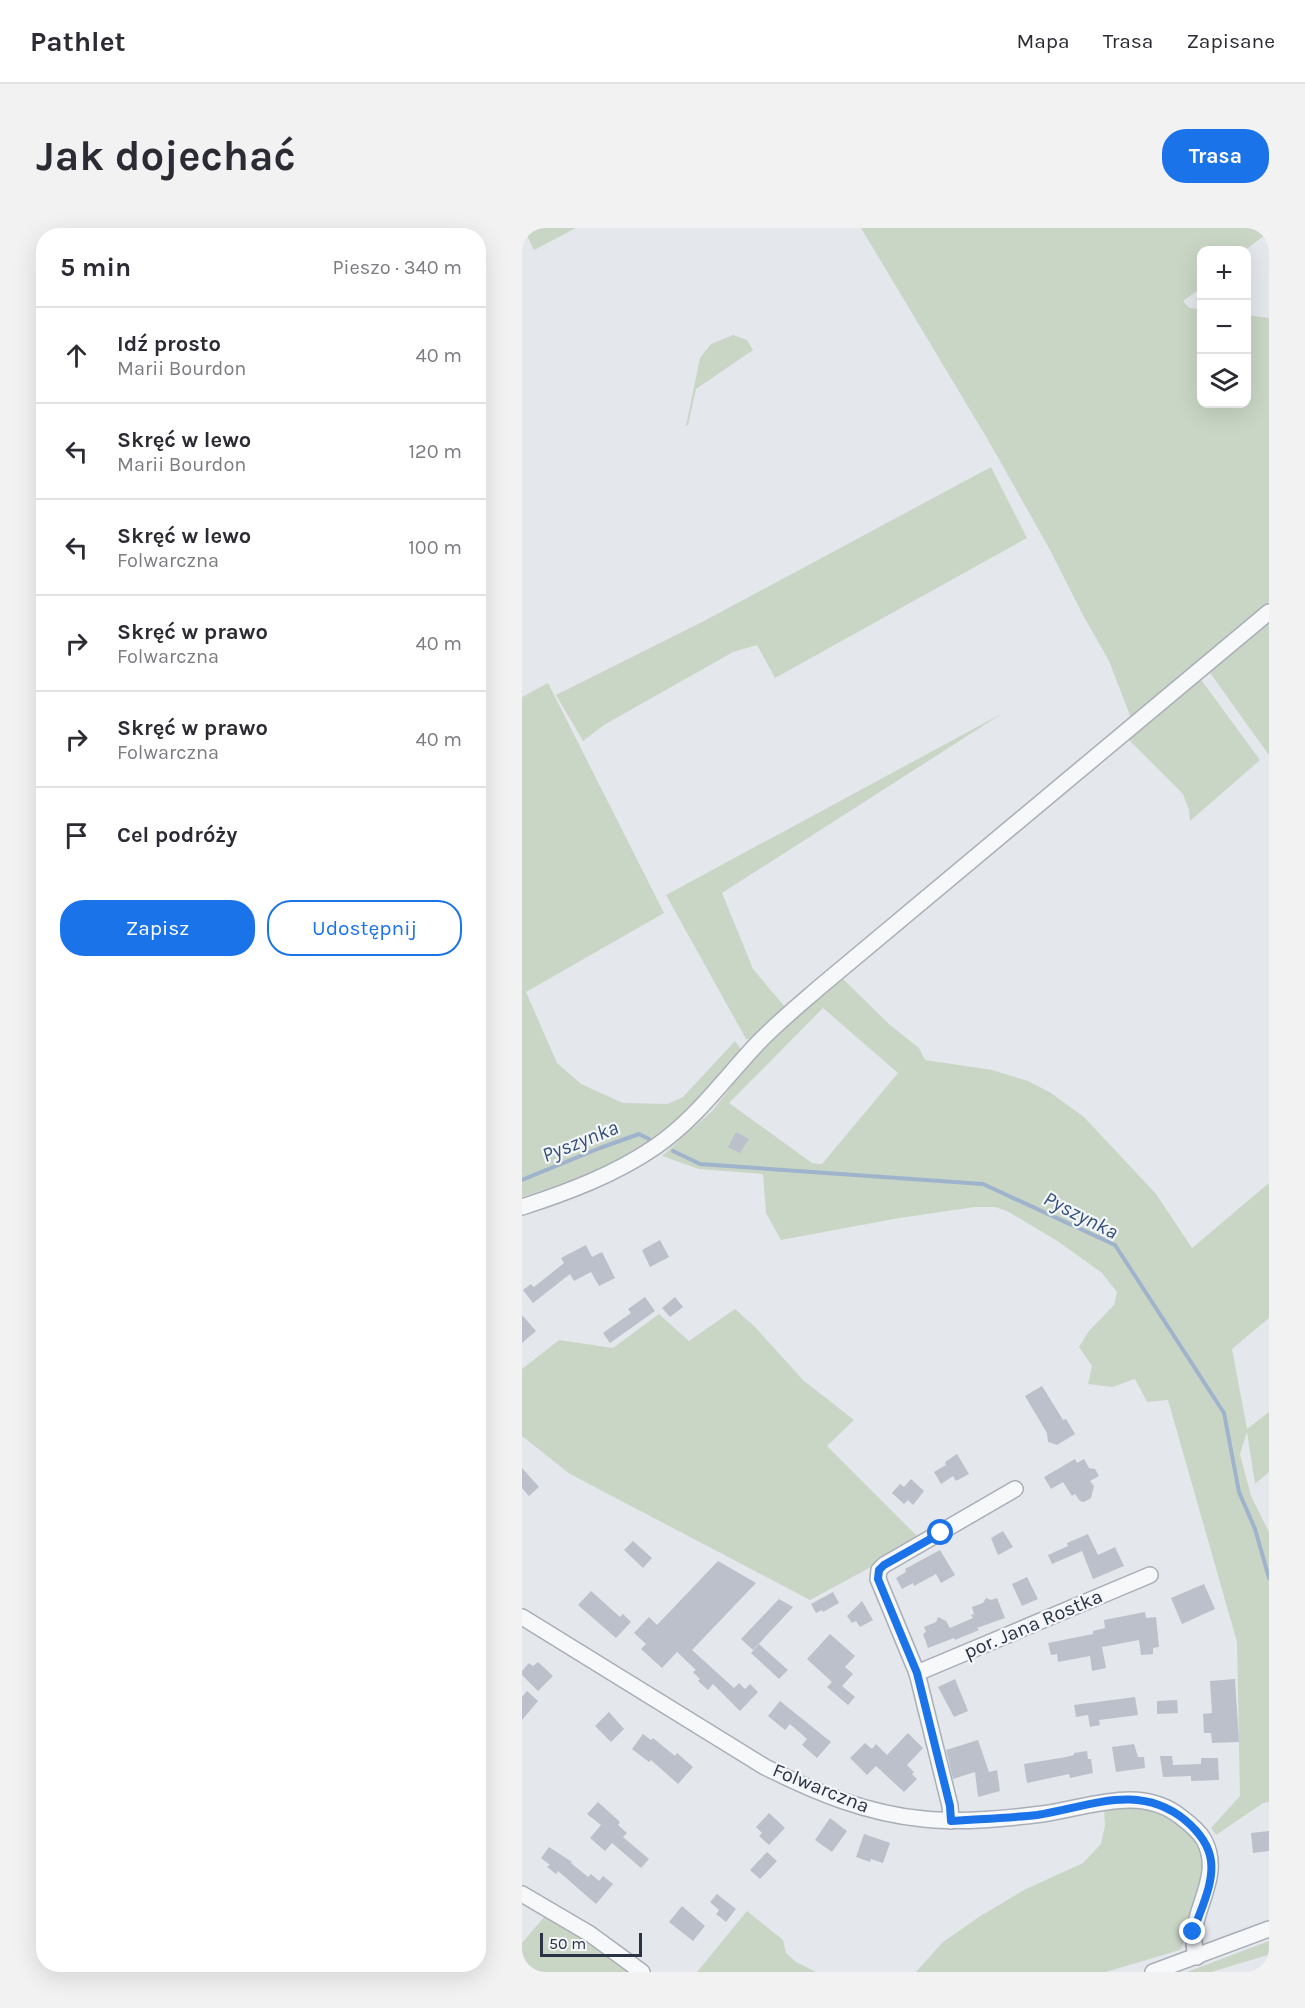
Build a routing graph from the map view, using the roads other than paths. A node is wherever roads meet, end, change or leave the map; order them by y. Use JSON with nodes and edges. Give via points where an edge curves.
{"nodes":[{"id":1,"x":1269,"y":612,"type":"edge"},
{"id":2,"x":522,"y":1207,"type":"edge"},
{"id":3,"x":1015,"y":1489,"type":"dead end"},
{"id":4,"x":1150,"y":1575,"type":"dead end"},
{"id":5,"x":522,"y":1617,"type":"edge"},
{"id":6,"x":917,"y":1673,"type":"junction"},
{"id":7,"x":951,"y":1821,"type":"junction"},
{"id":8,"x":522,"y":1894,"type":"edge"},
{"id":9,"x":1269,"y":1929,"type":"edge"},
{"id":10,"x":1197,"y":1957,"type":"junction"},
{"id":11,"x":1160,"y":1971,"type":"edge"},
{"id":12,"x":642,"y":1972,"type":"edge"}],
"edges":[{"from":1,"to":2,"type":"street","via":[[821,986],[758,1043],[681,1127],[654,1148],[601,1177]]},
{"from":3,"to":6,"type":"street","via":[[879,1570],[878,1579]]},
{"from":4,"to":6,"type":"street","name":"por. Jana Rostka"},
{"from":5,"to":7,"type":"street","name":"Folwarczna","via":[[801,1785],[883,1812]]},
{"from":6,"to":7,"type":"street"},
{"from":7,"to":10,"type":"street","name":"Folwarczna","via":[[1017,1817],[1127,1799],[1148,1800],[1175,1812],[1202,1837],[1211,1862],[1205,1898],[1193,1932]]},
{"from":8,"to":12,"type":"street","via":[[590,1934]]},
{"from":9,"to":10,"type":"street"},
{"from":10,"to":11,"type":"street"}]}
